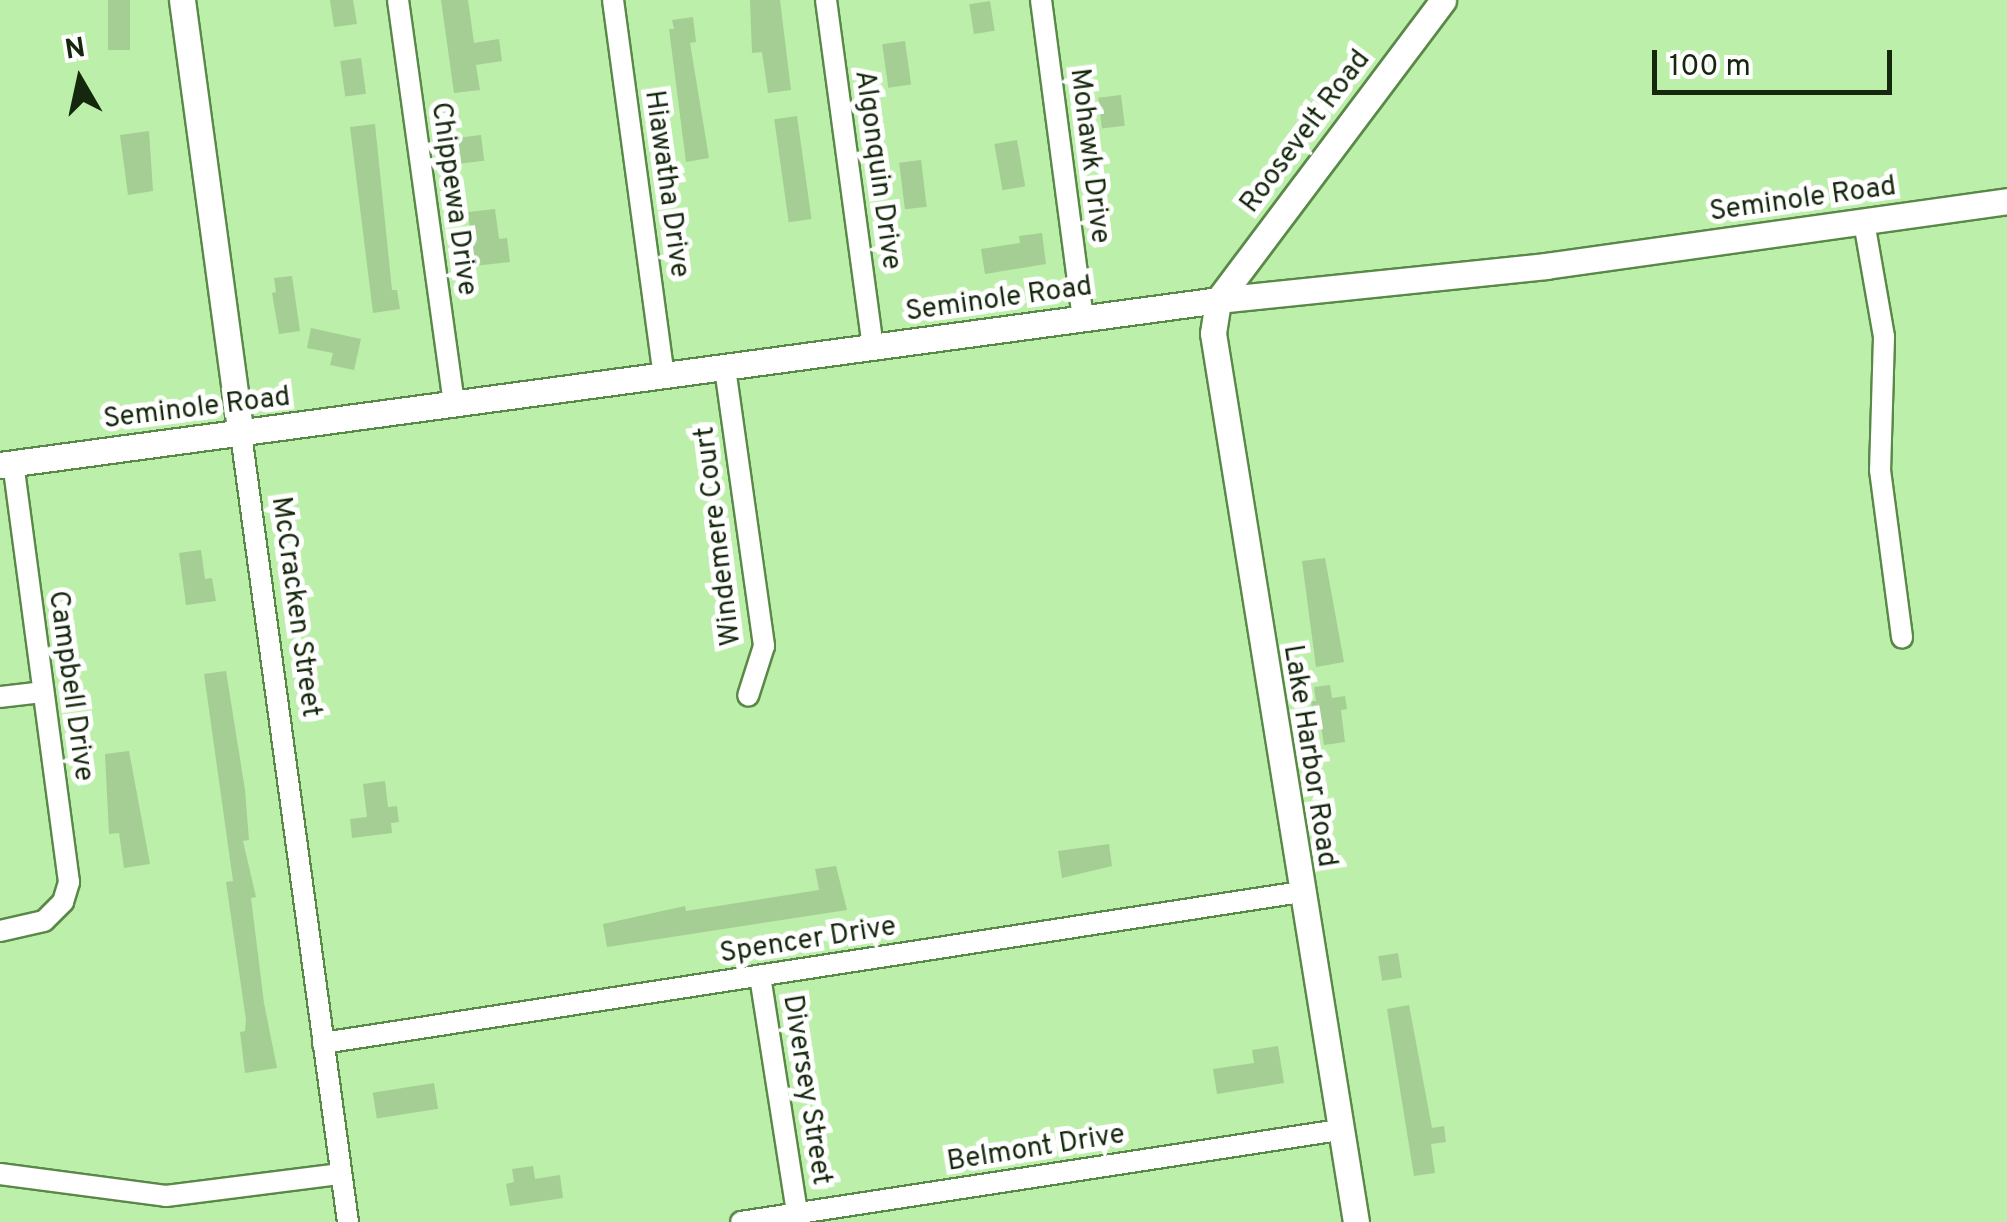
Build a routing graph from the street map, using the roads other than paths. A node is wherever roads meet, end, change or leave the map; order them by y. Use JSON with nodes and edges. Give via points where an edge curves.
{"nodes":[{"id":1,"x":182,"y":0,"type":"edge"},
{"id":2,"x":398,"y":0,"type":"edge"},
{"id":3,"x":613,"y":0,"type":"edge"},
{"id":4,"x":826,"y":0,"type":"edge"},
{"id":5,"x":1041,"y":0,"type":"edge"},
{"id":6,"x":1443,"y":0,"type":"edge"},
{"id":7,"x":2007,"y":201,"type":"edge"},
{"id":8,"x":1864,"y":222,"type":"junction"},
{"id":9,"x":1218,"y":300,"type":"junction"},
{"id":10,"x":1083,"y":319,"type":"junction"},
{"id":11,"x":873,"y":347,"type":"junction"},
{"id":12,"x":725,"y":368,"type":"junction"},
{"id":13,"x":664,"y":376,"type":"junction"},
{"id":14,"x":454,"y":405,"type":"junction"},
{"id":15,"x":242,"y":434,"type":"junction"},
{"id":16,"x":7,"y":464,"type":"edge"},
{"id":17,"x":1902,"y":638,"type":"dead end"},
{"id":18,"x":43,"y":692,"type":"junction"},
{"id":19,"x":748,"y":696,"type":"dead end"},
{"id":20,"x":0,"y":697,"type":"edge"},
{"id":21,"x":1301,"y":892,"type":"junction"},
{"id":22,"x":0,"y":931,"type":"edge"},
{"id":23,"x":760,"y":976,"type":"junction"},
{"id":24,"x":323,"y":1042,"type":"junction"},
{"id":25,"x":1339,"y":1130,"type":"junction"},
{"id":26,"x":0,"y":1174,"type":"edge"},
{"id":27,"x":340,"y":1174,"type":"junction"},
{"id":28,"x":797,"y":1213,"type":"junction"},
{"id":29,"x":348,"y":1222,"type":"edge"},
{"id":30,"x":741,"y":1222,"type":"edge"},
{"id":31,"x":1356,"y":1222,"type":"edge"}],
"edges":[{"from":1,"to":15,"type":"street","name":"McCracken Street"},
{"from":2,"to":14,"type":"street","name":"Chippewa Drive"},
{"from":3,"to":13,"type":"street","name":"Hiawatha Drive"},
{"from":4,"to":11,"type":"street","name":"Algonquin Drive"},
{"from":5,"to":10,"type":"street","name":"Mohawk Drive"},
{"from":6,"to":9,"type":"street","name":"Roosevelt Road"},
{"from":7,"to":8,"type":"street","name":"Seminole Road"},
{"from":8,"to":9,"type":"street","name":"Seminole Road","via":[[1546,266]]},
{"from":8,"to":17,"type":"street","via":[[1884,337],[1880,470]]},
{"from":9,"to":10,"type":"street","name":"Seminole Road"},
{"from":9,"to":21,"type":"street","name":"Lake Harbor Road","via":[[1213,333]]},
{"from":10,"to":11,"type":"street","name":"Seminole Road"},
{"from":11,"to":12,"type":"street","name":"Seminole Road"},
{"from":12,"to":13,"type":"street","name":"Seminole Road"},
{"from":12,"to":19,"type":"street","name":"Windemere Court","via":[[764,646]]},
{"from":13,"to":14,"type":"street","name":"Seminole Road"},
{"from":14,"to":15,"type":"street","name":"Seminole Road"},
{"from":15,"to":16,"type":"street","name":"Seminole Road"},
{"from":15,"to":24,"type":"street","name":"McCracken Street"},
{"from":16,"to":18,"type":"street","name":"Campbell Drive"},
{"from":18,"to":20,"type":"street"},
{"from":18,"to":22,"type":"street","name":"Campbell Drive","via":[[69,882],[56,912]]},
{"from":21,"to":23,"type":"street","name":"Spencer Drive"},
{"from":21,"to":25,"type":"street","name":"Lake Harbor Road"},
{"from":23,"to":24,"type":"street","name":"Spencer Drive"},
{"from":23,"to":28,"type":"street","name":"Diversey Street"},
{"from":24,"to":27,"type":"street","name":"McCracken Street"},
{"from":25,"to":28,"type":"street","name":"Belmont Drive"},
{"from":25,"to":31,"type":"street","name":"Lake Harbor Road"},
{"from":26,"to":27,"type":"street","via":[[166,1196]]},
{"from":27,"to":29,"type":"street","name":"McCracken Street"},
{"from":28,"to":30,"type":"street","name":"Belmont Drive"}]}
